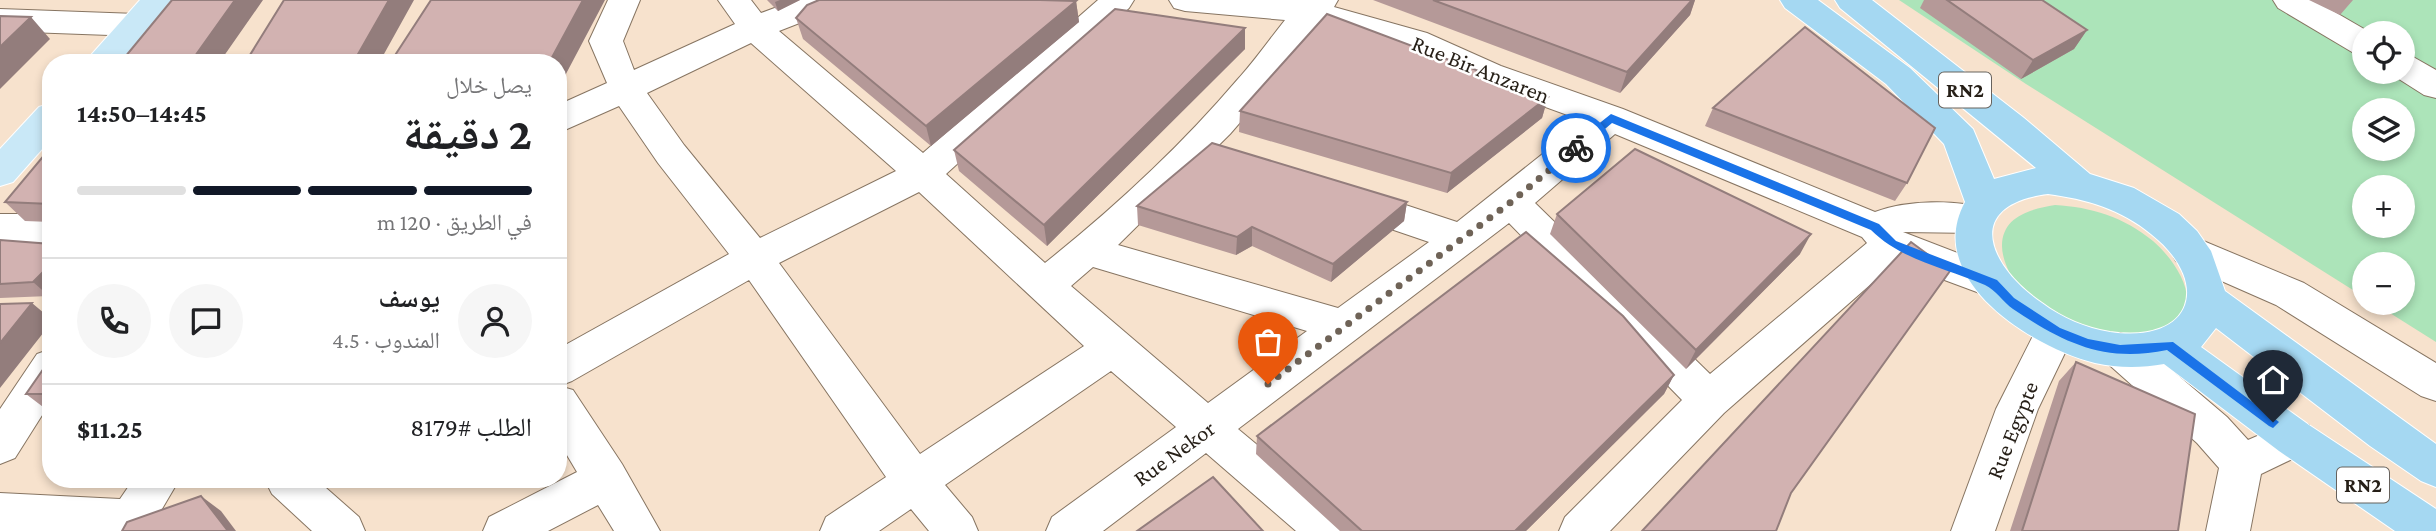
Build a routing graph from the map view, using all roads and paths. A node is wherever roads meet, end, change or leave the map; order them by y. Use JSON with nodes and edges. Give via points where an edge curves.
{"nodes":[{"id":1,"x":159,"y":0,"type":"edge"},
{"id":2,"x":624,"y":0,"type":"edge"},
{"id":3,"x":734,"y":0,"type":"edge"},
{"id":4,"x":827,"y":0,"type":"edge"},
{"id":5,"x":1118,"y":0,"type":"edge"},
{"id":6,"x":1185,"y":0,"type":"edge"},
{"id":7,"x":1796,"y":0,"type":"edge"},
{"id":8,"x":1851,"y":0,"type":"edge"},
{"id":9,"x":2289,"y":0,"type":"edge"},
{"id":10,"x":1316,"y":6,"type":"edge"},
{"id":11,"x":0,"y":20,"type":"edge"},
{"id":12,"x":136,"y":25,"type":"junction"},
{"id":13,"x":755,"y":28,"type":"junction"},
{"id":14,"x":2352,"y":37,"type":"edge"},
{"id":15,"x":109,"y":54,"type":"edge"},
{"id":16,"x":2415,"y":73,"type":"edge"},
{"id":17,"x":2436,"y":86,"type":"edge"},
{"id":18,"x":626,"y":91,"type":"junction"},
{"id":19,"x":567,"y":116,"type":"edge"},
{"id":20,"x":1611,"y":118,"type":"junction"},
{"id":21,"x":42,"y":126,"type":"edge"},
{"id":22,"x":1192,"y":151,"type":"junction"},
{"id":23,"x":1230,"y":163,"type":"edge"},
{"id":24,"x":0,"y":172,"type":"edge"},
{"id":25,"x":923,"y":174,"type":"junction"},
{"id":26,"x":2077,"y":183,"type":"junction"},
{"id":27,"x":1318,"y":190,"type":"edge"},
{"id":28,"x":1511,"y":202,"type":"junction"},
{"id":29,"x":1979,"y":211,"type":"junction"},
{"id":30,"x":0,"y":229,"type":"edge"},
{"id":31,"x":42,"y":229,"type":"edge"},
{"id":32,"x":1883,"y":236,"type":"junction"},
{"id":33,"x":1461,"y":238,"type":"junction"},
{"id":34,"x":2189,"y":250,"type":"junction"},
{"id":35,"x":1088,"y":251,"type":"junction"},
{"id":36,"x":754,"y":258,"type":"junction"},
{"id":37,"x":1993,"y":283,"type":"junction"},
{"id":38,"x":1046,"y":284,"type":"junction"},
{"id":39,"x":2207,"y":299,"type":"junction"},
{"id":40,"x":1346,"y":327,"type":"junction"},
{"id":41,"x":2055,"y":332,"type":"junction"},
{"id":42,"x":2169,"y":345,"type":"junction"},
{"id":43,"x":1113,"y":348,"type":"junction"},
{"id":44,"x":2120,"y":350,"type":"junction"},
{"id":45,"x":567,"y":364,"type":"edge"},
{"id":46,"x":42,"y":380,"type":"edge"},
{"id":47,"x":2436,"y":384,"type":"edge"},
{"id":48,"x":1709,"y":400,"type":"junction"},
{"id":49,"x":567,"y":417,"type":"edge"},
{"id":50,"x":1209,"y":427,"type":"junction"},
{"id":51,"x":2294,"y":438,"type":"junction"},
{"id":52,"x":0,"y":445,"type":"edge"},
{"id":53,"x":2242,"y":463,"type":"junction"},
{"id":54,"x":2436,"y":468,"type":"edge"},
{"id":55,"x":607,"y":478,"type":"junction"},
{"id":56,"x":915,"y":482,"type":"junction"},
{"id":57,"x":152,"y":488,"type":"edge"},
{"id":58,"x":296,"y":488,"type":"edge"},
{"id":59,"x":0,"y":513,"type":"edge"},
{"id":60,"x":127,"y":525,"type":"edge"},
{"id":61,"x":343,"y":531,"type":"edge"},
{"id":62,"x":505,"y":531,"type":"edge"},
{"id":63,"x":638,"y":531,"type":"edge"},
{"id":64,"x":842,"y":531,"type":"edge"},
{"id":65,"x":956,"y":531,"type":"edge"},
{"id":66,"x":1068,"y":531,"type":"edge"},
{"id":67,"x":1328,"y":531,"type":"edge"},
{"id":68,"x":1581,"y":531,"type":"edge"},
{"id":69,"x":1973,"y":531,"type":"edge"},
{"id":70,"x":2228,"y":531,"type":"edge"},
{"id":71,"x":2432,"y":531,"type":"edge"}],
"edges":[{"from":1,"to":12,"type":"main road"},
{"from":2,"to":18,"type":"street","via":[[606,41]]},
{"from":3,"to":13,"type":"street"},
{"from":4,"to":13,"type":"street"},
{"from":5,"to":25,"type":"street"},
{"from":6,"to":10,"type":"street","name":"Rue Bir Anzaren"},
{"from":7,"to":29,"type":"highway","number":"RN2","via":[[1898,76],[1961,138]]},
{"from":8,"to":26,"type":"highway","number":"RN2"},
{"from":9,"to":14,"type":"street"},
{"from":10,"to":20,"type":"street","name":"Rue Bir Anzaren"},
{"from":10,"to":22,"type":"street","via":[[1243,97]]},
{"from":11,"to":12,"type":"street"},
{"from":12,"to":15,"type":"main road"},
{"from":13,"to":18,"type":"street"},
{"from":13,"to":25,"type":"street"},
{"from":16,"to":17,"type":"street"},
{"from":18,"to":19,"type":"street"},
{"from":18,"to":36,"type":"street"},
{"from":20,"to":28,"type":"street","name":"Rue Nekor"},
{"from":20,"to":32,"type":"street","name":"Rue Bir Anzaren"},
{"from":21,"to":24,"type":"main road"},
{"from":22,"to":23,"type":"street"},
{"from":22,"to":35,"type":"street"},
{"from":25,"to":36,"type":"street"},
{"from":25,"to":38,"type":"street"},
{"from":26,"to":29,"type":"highway","number":"RN2","via":[[2022,182],[2000,190]]},
{"from":26,"to":34,"type":"highway","number":"RN2","via":[[2140,207]]},
{"from":27,"to":33,"type":"street"},
{"from":28,"to":33,"type":"street","name":"Rue Nekor"},
{"from":28,"to":48,"type":"street"},
{"from":29,"to":32,"type":"street","via":[[1901,217]]},
{"from":29,"to":37,"type":"highway","number":"RN2","via":[[1973,234],[1975,250]]},
{"from":30,"to":31,"type":"street"},
{"from":32,"to":37,"type":"street","name":"Rue Bir Anzaren"},
{"from":32,"to":48,"type":"street"},
{"from":33,"to":40,"type":"street","name":"Rue Nekor"},
{"from":34,"to":39,"type":"highway","number":"RN2","via":[[2203,274]]},
{"from":34,"to":47,"type":"street","via":[[2290,294]]},
{"from":35,"to":38,"type":"street"},
{"from":35,"to":40,"type":"street"},
{"from":36,"to":45,"type":"street"},
{"from":36,"to":56,"type":"street"},
{"from":37,"to":41,"type":"highway","number":"RN2","via":[[2010,301]]},
{"from":38,"to":43,"type":"street"},
{"from":39,"to":42,"type":"highway","number":"RN2","via":[[2203,318],[2189,334]]},
{"from":39,"to":54,"type":"highway","number":"RN2"},
{"from":40,"to":50,"type":"street","name":"Rue Nekor"},
{"from":41,"to":44,"type":"highway","number":"RN2"},
{"from":41,"to":69,"type":"street","name":"Rue Egypte","via":[[2017,409]]},
{"from":42,"to":44,"type":"highway","number":"RN2"},
{"from":42,"to":51,"type":"highway","number":"RN2"},
{"from":43,"to":50,"type":"street"},
{"from":43,"to":56,"type":"street"},
{"from":44,"to":53,"type":"street","via":[[2204,422]]},
{"from":46,"to":52,"type":"street"},
{"from":48,"to":68,"type":"street"},
{"from":49,"to":55,"type":"street"},
{"from":50,"to":66,"type":"street","name":"Rue Nekor"},
{"from":50,"to":67,"type":"street"},
{"from":51,"to":53,"type":"street"},
{"from":51,"to":71,"type":"highway","number":"RN2"},
{"from":53,"to":70,"type":"street"},
{"from":55,"to":62,"type":"street"},
{"from":55,"to":63,"type":"street"},
{"from":56,"to":64,"type":"street"},
{"from":56,"to":65,"type":"street"},
{"from":57,"to":60,"type":"street"},
{"from":58,"to":61,"type":"street"},
{"from":59,"to":60,"type":"street"}]}
